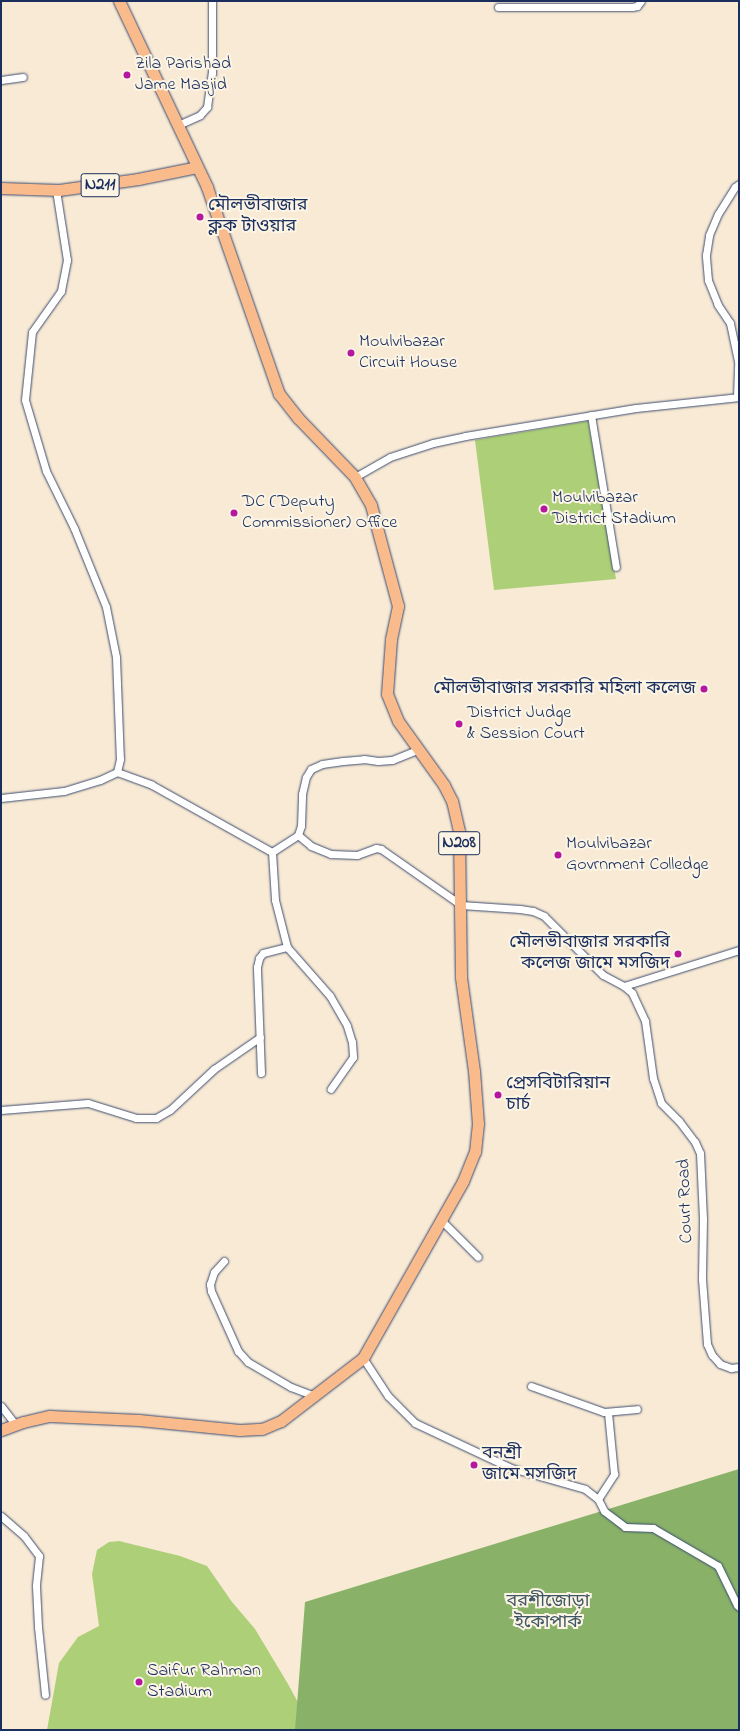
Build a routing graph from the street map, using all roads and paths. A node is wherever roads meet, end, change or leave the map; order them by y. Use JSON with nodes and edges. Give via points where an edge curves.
{"nodes":[{"id":1,"x":119,"y":1,"type":"edge"},
{"id":2,"x":212,"y":1,"type":"edge"},
{"id":3,"x":640,"y":1,"type":"edge"},
{"id":4,"x":498,"y":7,"type":"dead end"},
{"id":5,"x":23,"y":77,"type":"dead end"},
{"id":6,"x":1,"y":80,"type":"edge"},
{"id":7,"x":178,"y":125,"type":"junction"},
{"id":8,"x":197,"y":167,"type":"junction"},
{"id":9,"x":739,"y":184,"type":"edge"},
{"id":10,"x":1,"y":188,"type":"edge"},
{"id":11,"x":56,"y":190,"type":"junction"},
{"id":12,"x":738,"y":397,"type":"edge"},
{"id":13,"x":591,"y":415,"type":"junction"},
{"id":14,"x":355,"y":477,"type":"junction"},
{"id":15,"x":616,"y":567,"type":"dead end"},
{"id":16,"x":417,"y":750,"type":"junction"},
{"id":17,"x":117,"y":772,"type":"junction"},
{"id":18,"x":1,"y":798,"type":"edge"},
{"id":19,"x":298,"y":836,"type":"junction"},
{"id":20,"x":272,"y":852,"type":"junction"},
{"id":21,"x":461,"y":905,"type":"junction"},
{"id":22,"x":287,"y":947,"type":"junction"},
{"id":23,"x":739,"y":950,"type":"edge"},
{"id":24,"x":624,"y":986,"type":"junction"},
{"id":25,"x":260,"y":1037,"type":"junction"},
{"id":26,"x":261,"y":1073,"type":"dead end"},
{"id":27,"x":331,"y":1089,"type":"dead end"},
{"id":28,"x":1,"y":1110,"type":"edge"},
{"id":29,"x":441,"y":1220,"type":"junction"},
{"id":30,"x":478,"y":1257,"type":"dead end"},
{"id":31,"x":224,"y":1261,"type":"dead end"},
{"id":32,"x":363,"y":1358,"type":"junction"},
{"id":33,"x":739,"y":1368,"type":"edge"},
{"id":34,"x":531,"y":1386,"type":"dead end"},
{"id":35,"x":314,"y":1396,"type":"junction"},
{"id":36,"x":1,"y":1406,"type":"edge"},
{"id":37,"x":637,"y":1409,"type":"dead end"},
{"id":38,"x":608,"y":1413,"type":"junction"},
{"id":39,"x":15,"y":1424,"type":"junction"},
{"id":40,"x":1,"y":1430,"type":"edge"},
{"id":41,"x":598,"y":1499,"type":"junction"},
{"id":42,"x":1,"y":1516,"type":"edge"},
{"id":43,"x":739,"y":1607,"type":"edge"},
{"id":44,"x":45,"y":1695,"type":"dead end"}],
"edges":[{"from":1,"to":7,"type":"highway","number":"N208"},
{"from":2,"to":7,"type":"street","via":[[212,73],[207,107],[200,115]]},
{"from":3,"to":4,"type":"street","via":[[637,6],[632,7]]},
{"from":5,"to":6,"type":"street"},
{"from":7,"to":8,"type":"highway","number":"N208"},
{"from":8,"to":11,"type":"highway","number":"N211","via":[[138,180]]},
{"from":8,"to":14,"type":"highway","number":"N208","via":[[207,187],[279,394],[298,418]]},
{"from":9,"to":12,"type":"street","via":[[718,214],[709,235],[706,255],[708,280],[718,305],[730,323],[738,361]]},
{"from":10,"to":11,"type":"highway","number":"N211"},
{"from":11,"to":17,"type":"street","via":[[67,260],[61,291],[32,332],[25,400],[46,471],[74,528],[106,607],[116,657],[120,759]]},
{"from":12,"to":13,"type":"street"},
{"from":13,"to":14,"type":"street","via":[[433,443],[390,457]]},
{"from":13,"to":15,"type":"street"},
{"from":14,"to":16,"type":"highway","number":"N208","via":[[371,505],[398,606],[391,639],[387,694],[398,721]]},
{"from":16,"to":19,"type":"street","via":[[392,760],[343,761],[322,764],[311,769],[302,794],[301,826]]},
{"from":16,"to":21,"type":"highway","number":"N208","via":[[444,785],[452,801],[459,831]]},
{"from":17,"to":18,"type":"street","via":[[64,791]]},
{"from":17,"to":20,"type":"street","via":[[152,785]]},
{"from":19,"to":20,"type":"street"},
{"from":19,"to":21,"type":"street","via":[[311,846],[331,854],[357,855],[376,848],[381,849]]},
{"from":20,"to":22,"type":"street","via":[[275,900]]},
{"from":21,"to":24,"type":"street","name":"Court Road","via":[[520,909],[544,916],[603,975]]},
{"from":21,"to":29,"type":"highway","number":"N208","via":[[461,977],[474,1071],[478,1124],[475,1152]]},
{"from":22,"to":25,"type":"street","via":[[263,953],[258,958]]},
{"from":22,"to":27,"type":"street","via":[[330,996],[347,1026],[352,1042],[353,1057]]},
{"from":23,"to":24,"type":"street"},
{"from":24,"to":33,"type":"street","name":"Court Road","via":[[632,993],[645,1021],[653,1078],[661,1103],[679,1121],[700,1153],[703,1203],[702,1278],[707,1344],[720,1364]]},
{"from":25,"to":26,"type":"street"},
{"from":25,"to":28,"type":"street","via":[[214,1069],[170,1110],[156,1118],[136,1118],[88,1103]]},
{"from":29,"to":30,"type":"street"},
{"from":29,"to":32,"type":"highway","number":"N208"},
{"from":31,"to":35,"type":"street","via":[[214,1272],[210,1291],[238,1351],[248,1362],[291,1388]]},
{"from":32,"to":35,"type":"highway","number":"N208"},
{"from":32,"to":41,"type":"street","via":[[388,1396],[415,1423],[512,1468],[585,1489]]},
{"from":34,"to":38,"type":"street"},
{"from":35,"to":39,"type":"highway","number":"N208","via":[[281,1421],[262,1429],[240,1430],[139,1420],[50,1416]]},
{"from":36,"to":39,"type":"street"},
{"from":37,"to":38,"type":"street"},
{"from":38,"to":41,"type":"street","via":[[614,1474]]},
{"from":39,"to":40,"type":"highway","number":"N208"},
{"from":41,"to":43,"type":"street","via":[[604,1511],[625,1527],[653,1528],[718,1566]]},
{"from":42,"to":44,"type":"street","via":[[24,1536],[39,1556],[36,1586]]}]}
